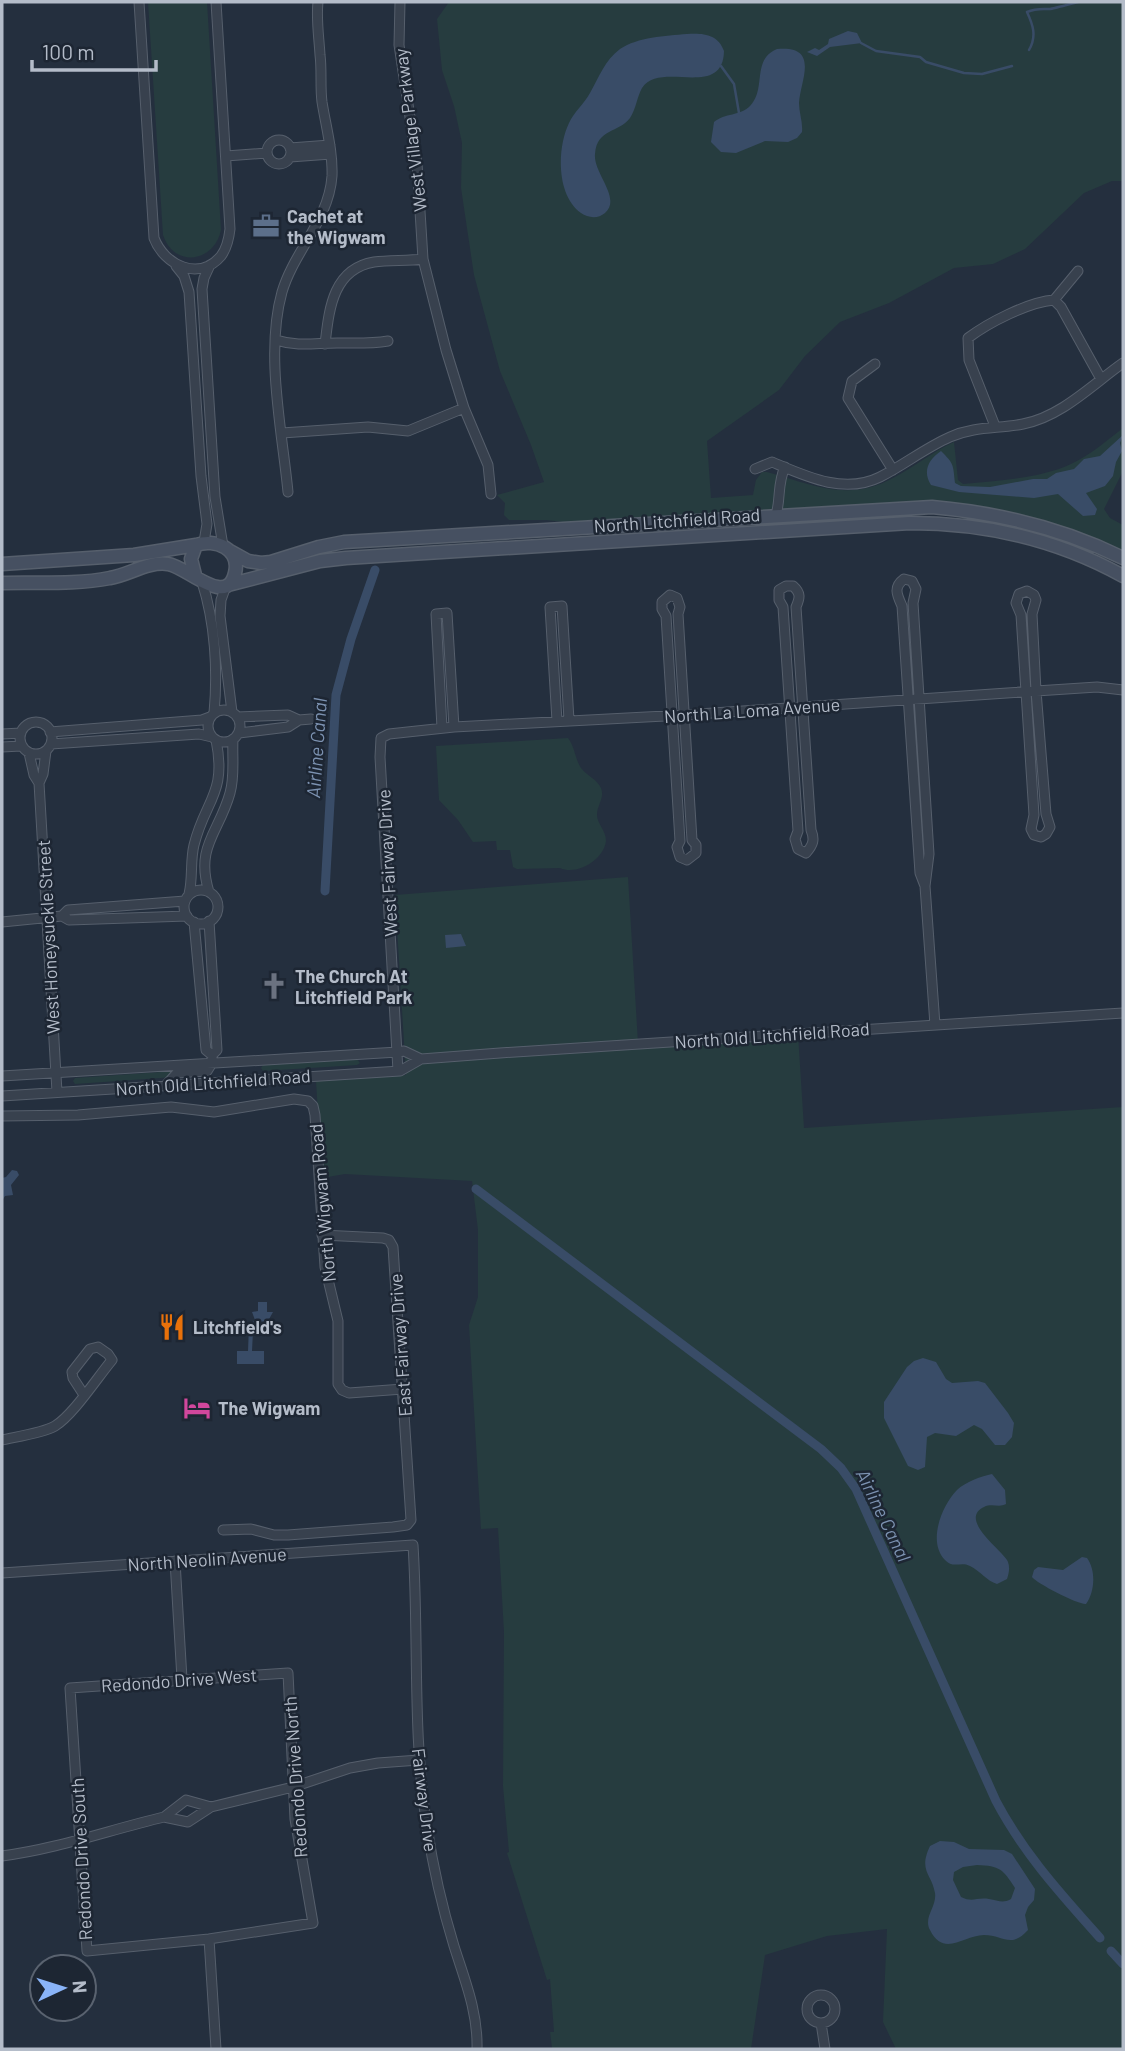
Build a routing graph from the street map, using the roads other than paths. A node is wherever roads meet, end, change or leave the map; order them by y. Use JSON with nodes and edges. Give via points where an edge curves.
{"nodes":[{"id":1,"x":139,"y":2,"type":"edge"},
{"id":2,"x":216,"y":2,"type":"edge"},
{"id":3,"x":318,"y":2,"type":"edge"},
{"id":4,"x":400,"y":2,"type":"edge"},
{"id":5,"x":331,"y":149,"type":"junction"},
{"id":6,"x":290,"y":152,"type":"junction"},
{"id":7,"x":267,"y":153,"type":"junction"},
{"id":8,"x":226,"y":156,"type":"junction"},
{"id":9,"x":423,"y":259,"type":"junction"},
{"id":10,"x":174,"y":265,"type":"junction"},
{"id":11,"x":210,"y":265,"type":"junction"},
{"id":12,"x":1078,"y":271,"type":"dead end"},
{"id":13,"x":1054,"y":300,"type":"junction"},
{"id":14,"x":205,"y":337,"type":"junction"},
{"id":15,"x":192,"y":338,"type":"junction"},
{"id":16,"x":276,"y":340,"type":"junction"},
{"id":17,"x":388,"y":341,"type":"dead end"},
{"id":18,"x":325,"y":344,"type":"junction"},
{"id":19,"x":1123,"y":363,"type":"edge"},
{"id":20,"x":875,"y":364,"type":"dead end"},
{"id":21,"x":1101,"y":379,"type":"junction"},
{"id":22,"x":464,"y":408,"type":"junction"},
{"id":23,"x":995,"y":426,"type":"junction"},
{"id":24,"x":282,"y":433,"type":"junction"},
{"id":25,"x":785,"y":467,"type":"junction"},
{"id":26,"x":755,"y":469,"type":"dead end"},
{"id":27,"x":893,"y":470,"type":"junction"},
{"id":28,"x":288,"y":492,"type":"dead end"},
{"id":29,"x":491,"y":494,"type":"dead end"},
{"id":30,"x":776,"y":515,"type":"junction"},
{"id":31,"x":200,"y":544,"type":"junction"},
{"id":32,"x":226,"y":548,"type":"junction"},
{"id":33,"x":1123,"y":558,"type":"edge"},
{"id":34,"x":2,"y":564,"type":"edge"},
{"id":35,"x":1123,"y":576,"type":"edge"},
{"id":36,"x":199,"y":578,"type":"junction"},
{"id":37,"x":2,"y":583,"type":"edge"},
{"id":38,"x":227,"y":585,"type":"junction"},
{"id":39,"x":1033,"y":632,"type":"junction"},
{"id":40,"x":1022,"y":633,"type":"junction"},
{"id":41,"x":915,"y":638,"type":"junction"},
{"id":42,"x":904,"y":639,"type":"junction"},
{"id":43,"x":798,"y":644,"type":"junction"},
{"id":44,"x":785,"y":645,"type":"junction"},
{"id":45,"x":680,"y":652,"type":"junction"},
{"id":46,"x":669,"y":653,"type":"junction"},
{"id":47,"x":565,"y":661,"type":"junction"},
{"id":48,"x":553,"y":662,"type":"junction"},
{"id":49,"x":450,"y":669,"type":"junction"},
{"id":50,"x":439,"y":670,"type":"junction"},
{"id":51,"x":1026,"y":691,"type":"junction"},
{"id":52,"x":1036,"y":691,"type":"junction"},
{"id":53,"x":1123,"y":691,"type":"edge"},
{"id":54,"x":920,"y":698,"type":"junction"},
{"id":55,"x":908,"y":699,"type":"junction"},
{"id":56,"x":802,"y":706,"type":"junction"},
{"id":57,"x":790,"y":707,"type":"junction"},
{"id":58,"x":212,"y":715,"type":"junction"},
{"id":59,"x":234,"y":715,"type":"junction"},
{"id":60,"x":673,"y":715,"type":"junction"},
{"id":61,"x":684,"y":715,"type":"junction"},
{"id":62,"x":311,"y":719,"type":"dead end"},
{"id":63,"x":299,"y":720,"type":"junction"},
{"id":64,"x":569,"y":720,"type":"junction"},
{"id":65,"x":557,"y":721,"type":"junction"},
{"id":66,"x":454,"y":727,"type":"junction"},
{"id":67,"x":442,"y":728,"type":"junction"},
{"id":68,"x":50,"y":732,"type":"junction"},
{"id":69,"x":21,"y":733,"type":"junction"},
{"id":70,"x":2,"y":734,"type":"edge"},
{"id":71,"x":236,"y":736,"type":"junction"},
{"id":72,"x":381,"y":738,"type":"joint"},
{"id":73,"x":214,"y":739,"type":"junction"},
{"id":74,"x":21,"y":746,"type":"junction"},
{"id":75,"x":2,"y":747,"type":"edge"},
{"id":76,"x":48,"y":748,"type":"junction"},
{"id":77,"x":29,"y":753,"type":"junction"},
{"id":78,"x":1042,"y":766,"type":"junction"},
{"id":79,"x":1031,"y":767,"type":"junction"},
{"id":80,"x":807,"y":781,"type":"junction"},
{"id":81,"x":795,"y":782,"type":"junction"},
{"id":82,"x":39,"y":783,"type":"junction"},
{"id":83,"x":914,"y":785,"type":"junction"},
{"id":84,"x":925,"y":785,"type":"junction"},
{"id":85,"x":689,"y":789,"type":"junction"},
{"id":86,"x":677,"y":790,"type":"junction"},
{"id":87,"x":925,"y":886,"type":"junction"},
{"id":88,"x":209,"y":892,"type":"junction"},
{"id":89,"x":187,"y":898,"type":"junction"},
{"id":90,"x":62,"y":916,"type":"junction"},
{"id":91,"x":47,"y":918,"type":"junction"},
{"id":92,"x":191,"y":919,"type":"junction"},
{"id":93,"x":209,"y":921,"type":"junction"},
{"id":94,"x":2,"y":922,"type":"edge"},
{"id":95,"x":1123,"y":1013,"type":"edge"},
{"id":96,"x":935,"y":1025,"type":"junction"},
{"id":97,"x":398,"y":1052,"type":"junction"},
{"id":98,"x":212,"y":1059,"type":"junction"},
{"id":99,"x":421,"y":1059,"type":"junction"},
{"id":100,"x":398,"y":1070,"type":"junction"},
{"id":101,"x":57,"y":1072,"type":"junction"},
{"id":102,"x":2,"y":1076,"type":"edge"},
{"id":103,"x":166,"y":1085,"type":"junction"},
{"id":104,"x":57,"y":1092,"type":"junction"},
{"id":105,"x":2,"y":1096,"type":"edge"},
{"id":106,"x":2,"y":1116,"type":"edge"},
{"id":107,"x":322,"y":1235,"type":"junction"},
{"id":108,"x":403,"y":1389,"type":"junction"},
{"id":109,"x":84,"y":1395,"type":"junction"},
{"id":110,"x":2,"y":1440,"type":"edge"},
{"id":111,"x":223,"y":1530,"type":"dead end"},
{"id":112,"x":413,"y":1545,"type":"joint"},
{"id":113,"x":174,"y":1561,"type":"junction"},
{"id":114,"x":2,"y":1573,"type":"edge"},
{"id":115,"x":289,"y":1673,"type":"joint"},
{"id":116,"x":182,"y":1679,"type":"junction"},
{"id":117,"x":70,"y":1688,"type":"joint"},
{"id":118,"x":419,"y":1760,"type":"junction"},
{"id":119,"x":293,"y":1787,"type":"junction"},
{"id":120,"x":211,"y":1807,"type":"junction"},
{"id":121,"x":163,"y":1816,"type":"junction"},
{"id":122,"x":80,"y":1840,"type":"junction"},
{"id":123,"x":2,"y":1857,"type":"edge"},
{"id":124,"x":209,"y":1939,"type":"junction"},
{"id":125,"x":821,"y":2023,"type":"dead end"},
{"id":126,"x":216,"y":2049,"type":"edge"},
{"id":127,"x":477,"y":2049,"type":"edge"},
{"id":128,"x":825,"y":2049,"type":"edge"}],
"edges":[{"from":1,"to":10,"type":"street","via":[[154,238]]},
{"from":2,"to":8,"type":"street"},
{"from":3,"to":5,"type":"street","via":[[322,102]]},
{"from":4,"to":9,"type":"street","name":"West Village Parkway","via":[[399,45],[415,147]]},
{"from":5,"to":6,"type":"street"},
{"from":5,"to":16,"type":"street","via":[[330,193],[289,271]]},
{"from":6,"to":7,"type":"street","via":[[285,163],[277,164]]},
{"from":6,"to":7,"type":"street","via":[[286,142],[275,141]]},
{"from":7,"to":8,"type":"street"},
{"from":8,"to":11,"type":"street","via":[[228,244]]},
{"from":9,"to":18,"type":"street","via":[[373,262],[346,276],[331,304]]},
{"from":9,"to":22,"type":"street","name":"West Village Parkway"},
{"from":10,"to":11,"type":"street"},
{"from":10,"to":15,"type":"street","via":[[188,284]]},
{"from":11,"to":14,"type":"street","via":[[202,289]]},
{"from":12,"to":13,"type":"street"},
{"from":13,"to":21,"type":"street"},
{"from":13,"to":23,"type":"street","via":[[982,327],[968,338],[969,360]]},
{"from":14,"to":15,"type":"street"},
{"from":14,"to":32,"type":"street","via":[[215,497]]},
{"from":15,"to":31,"type":"street","via":[[207,524]]},
{"from":16,"to":18,"type":"street","via":[[303,346]]},
{"from":16,"to":24,"type":"street"},
{"from":17,"to":18,"type":"street"},
{"from":19,"to":21,"type":"street"},
{"from":20,"to":27,"type":"street","via":[[852,381],[848,398]]},
{"from":21,"to":23,"type":"street","via":[[1040,419]]},
{"from":22,"to":24,"type":"street","via":[[408,431],[368,428]]},
{"from":22,"to":29,"type":"street","name":"West Village Parkway","via":[[488,465]]},
{"from":23,"to":27,"type":"street","via":[[949,437]]},
{"from":24,"to":28,"type":"street"},
{"from":25,"to":26,"type":"street","via":[[772,462]]},
{"from":25,"to":27,"type":"street","via":[[823,483],[850,484],[877,479]]},
{"from":25,"to":30,"type":"street","via":[[778,480]]},
{"from":30,"to":32,"type":"main road","name":"North Litchfield Road","via":[[344,542],[261,563]]},
{"from":30,"to":33,"type":"main road","name":"North Litchfield Road","via":[[916,507],[977,512],[1058,530]]},
{"from":31,"to":32,"type":"main road","via":[[211,542]]},
{"from":31,"to":34,"type":"main road","via":[[134,555]]},
{"from":31,"to":36,"type":"main road","via":[[191,559]]},
{"from":32,"to":38,"type":"main road","via":[[236,570]]},
{"from":35,"to":38,"type":"main road","name":"North Litchfield Road","via":[[1088,558],[1013,534],[923,523],[346,558]]},
{"from":36,"to":37,"type":"main road","via":[[178,566],[158,563],[111,578]]},
{"from":36,"to":38,"type":"main road","via":[[213,587]]},
{"from":36,"to":58,"type":"street","via":[[211,620]]},
{"from":38,"to":59,"type":"street","via":[[220,616]]},
{"from":39,"to":40,"type":"street"},
{"from":39,"to":40,"type":"street","via":[[1036,600],[1027,592],[1019,594],[1016,603]]},
{"from":39,"to":52,"type":"street"},
{"from":40,"to":51,"type":"street"},
{"from":41,"to":42,"type":"street"},
{"from":41,"to":42,"type":"street","via":[[916,589],[912,581],[904,579],[896,590]]},
{"from":41,"to":54,"type":"street"},
{"from":42,"to":55,"type":"street"},
{"from":43,"to":44,"type":"street"},
{"from":43,"to":44,"type":"street","via":[[799,591],[786,586],[779,590]]},
{"from":43,"to":56,"type":"street"},
{"from":44,"to":57,"type":"street"},
{"from":45,"to":46,"type":"street"},
{"from":45,"to":46,"type":"street","via":[[679,602],[670,596],[662,602]]},
{"from":45,"to":61,"type":"street"},
{"from":46,"to":60,"type":"street"},
{"from":47,"to":48,"type":"street"},
{"from":47,"to":48,"type":"street","via":[[562,607],[550,607]]},
{"from":47,"to":64,"type":"street"},
{"from":48,"to":65,"type":"street"},
{"from":49,"to":50,"type":"street"},
{"from":49,"to":50,"type":"street","via":[[447,613],[436,614]]},
{"from":49,"to":66,"type":"street"},
{"from":50,"to":67,"type":"street"},
{"from":51,"to":52,"type":"street","name":"North La Loma Avenue"},
{"from":51,"to":54,"type":"street","name":"North La Loma Avenue"},
{"from":51,"to":79,"type":"street"},
{"from":52,"to":53,"type":"street","name":"North La Loma Avenue","via":[[1097,687]]},
{"from":52,"to":78,"type":"street"},
{"from":54,"to":55,"type":"street","name":"North La Loma Avenue"},
{"from":54,"to":84,"type":"street"},
{"from":55,"to":56,"type":"street","name":"North La Loma Avenue"},
{"from":55,"to":83,"type":"street"},
{"from":56,"to":57,"type":"street","name":"North La Loma Avenue"},
{"from":56,"to":80,"type":"street"},
{"from":57,"to":61,"type":"street","name":"North La Loma Avenue"},
{"from":57,"to":81,"type":"street"},
{"from":58,"to":59,"type":"street","via":[[224,710]]},
{"from":58,"to":68,"type":"street","via":[[202,720]]},
{"from":58,"to":73,"type":"street","via":[[208,727]]},
{"from":59,"to":63,"type":"street","via":[[246,719],[288,715]]},
{"from":59,"to":71,"type":"street","via":[[240,722]]},
{"from":60,"to":61,"type":"street","name":"North La Loma Avenue"},
{"from":60,"to":64,"type":"street","name":"North La Loma Avenue"},
{"from":60,"to":86,"type":"street"},
{"from":61,"to":85,"type":"street"},
{"from":62,"to":63,"type":"street"},
{"from":63,"to":71,"type":"street","via":[[288,727]]},
{"from":64,"to":65,"type":"street","name":"North La Loma Avenue"},
{"from":65,"to":66,"type":"street","name":"North La Loma Avenue"},
{"from":66,"to":67,"type":"street","name":"North La Loma Avenue"},
{"from":67,"to":72,"type":"street","name":"North La Loma Avenue","via":[[394,732]]},
{"from":68,"to":69,"type":"street","via":[[35,722]]},
{"from":68,"to":76,"type":"street"},
{"from":69,"to":70,"type":"street"},
{"from":69,"to":74,"type":"street"},
{"from":71,"to":73,"type":"street","via":[[226,742]]},
{"from":71,"to":88,"type":"street","via":[[230,795],[205,855]]},
{"from":72,"to":97,"type":"street","name":"West Fairway Drive"},
{"from":73,"to":76,"type":"street","via":[[199,734]]},
{"from":73,"to":89,"type":"street","via":[[219,783],[194,845]]},
{"from":74,"to":75,"type":"street"},
{"from":74,"to":77,"type":"street"},
{"from":76,"to":77,"type":"street","via":[[37,755]]},
{"from":76,"to":82,"type":"street","name":"West Honeysuckle Street"},
{"from":77,"to":82,"type":"street","name":"West Honeysuckle Street"},
{"from":78,"to":79,"type":"street"},
{"from":78,"to":79,"type":"street","via":[[1050,827],[1041,837],[1031,829]]},
{"from":80,"to":81,"type":"street"},
{"from":80,"to":81,"type":"street","via":[[814,837],[806,853],[797,849],[795,839]]},
{"from":82,"to":91,"type":"street","name":"West Honeysuckle Street"},
{"from":83,"to":84,"type":"street"},
{"from":83,"to":87,"type":"street","via":[[920,873]]},
{"from":84,"to":87,"type":"street","via":[[929,854]]},
{"from":85,"to":86,"type":"street"},
{"from":85,"to":86,"type":"street","via":[[696,853],[687,860],[680,857],[677,847]]},
{"from":87,"to":96,"type":"street"},
{"from":88,"to":89,"type":"street","via":[[199,890]]},
{"from":88,"to":93,"type":"street","via":[[218,905]]},
{"from":89,"to":90,"type":"street","via":[[68,910]]},
{"from":89,"to":92,"type":"street","via":[[184,909]]},
{"from":90,"to":91,"type":"street"},
{"from":90,"to":92,"type":"street","via":[[69,920]]},
{"from":91,"to":94,"type":"street"},
{"from":91,"to":101,"type":"street","name":"West Honeysuckle Street"},
{"from":92,"to":93,"type":"street"},
{"from":92,"to":98,"type":"street","via":[[206,1050]]},
{"from":93,"to":98,"type":"street","via":[[217,1050]]},
{"from":95,"to":96,"type":"street","name":"North Old Litchfield Road"},
{"from":96,"to":99,"type":"street","name":"North Old Litchfield Road"},
{"from":97,"to":98,"type":"street","name":"North Old Litchfield Road"},
{"from":97,"to":99,"type":"street","name":"North Old Litchfield Road"},
{"from":97,"to":100,"type":"street","name":"West Fairway Drive"},
{"from":98,"to":101,"type":"street","name":"North Old Litchfield Road"},
{"from":98,"to":103,"type":"street","via":[[206,1071],[177,1073]]},
{"from":99,"to":100,"type":"street","name":"North Old Litchfield Road"},
{"from":100,"to":103,"type":"street","name":"North Old Litchfield Road"},
{"from":101,"to":102,"type":"street","name":"North Old Litchfield Road"},
{"from":101,"to":104,"type":"street","name":"West Honeysuckle Street"},
{"from":103,"to":104,"type":"street","name":"North Old Litchfield Road"},
{"from":104,"to":105,"type":"street","name":"North Old Litchfield Road"},
{"from":106,"to":107,"type":"street","name":"North Wigwam Road","via":[[170,1107],[214,1112],[278,1100],[308,1101],[315,1115]]},
{"from":107,"to":108,"type":"street","name":"East Fairway Drive","via":[[383,1238],[393,1244]]},
{"from":107,"to":108,"type":"street","name":"North Wigwam Road","via":[[326,1278],[338,1321],[339,1387],[352,1393]]},
{"from":108,"to":111,"type":"street","name":"East Fairway Drive","via":[[411,1518],[407,1525],[277,1535],[254,1529]]},
{"from":109,"to":109,"type":"street","via":[[112,1360],[101,1348],[90,1349],[73,1369],[73,1378]]},
{"from":109,"to":110,"type":"street","via":[[53,1427]]},
{"from":112,"to":113,"type":"street","name":"North Neolin Avenue"},
{"from":112,"to":118,"type":"street","name":"Fairway Drive"},
{"from":113,"to":114,"type":"street","name":"North Neolin Avenue"},
{"from":113,"to":116,"type":"street"},
{"from":115,"to":116,"type":"street","name":"Redondo Drive West"},
{"from":115,"to":119,"type":"street","name":"Redondo Drive North"},
{"from":116,"to":117,"type":"street","name":"Redondo Drive West"},
{"from":117,"to":122,"type":"street","name":"Redondo Drive South"},
{"from":118,"to":119,"type":"street","via":[[350,1768]]},
{"from":118,"to":127,"type":"street","name":"Fairway Drive","via":[[433,1861],[473,2003]]},
{"from":119,"to":120,"type":"street"},
{"from":119,"to":124,"type":"street","name":"Redondo Drive North","via":[[313,1923]]},
{"from":120,"to":121,"type":"street","via":[[188,1822]]},
{"from":120,"to":121,"type":"street","via":[[186,1800]]},
{"from":121,"to":122,"type":"street"},
{"from":122,"to":123,"type":"street"},
{"from":122,"to":124,"type":"street","name":"Redondo Drive South","via":[[87,1951]]},
{"from":124,"to":126,"type":"street"},
{"from":125,"to":128,"type":"street"}]}
